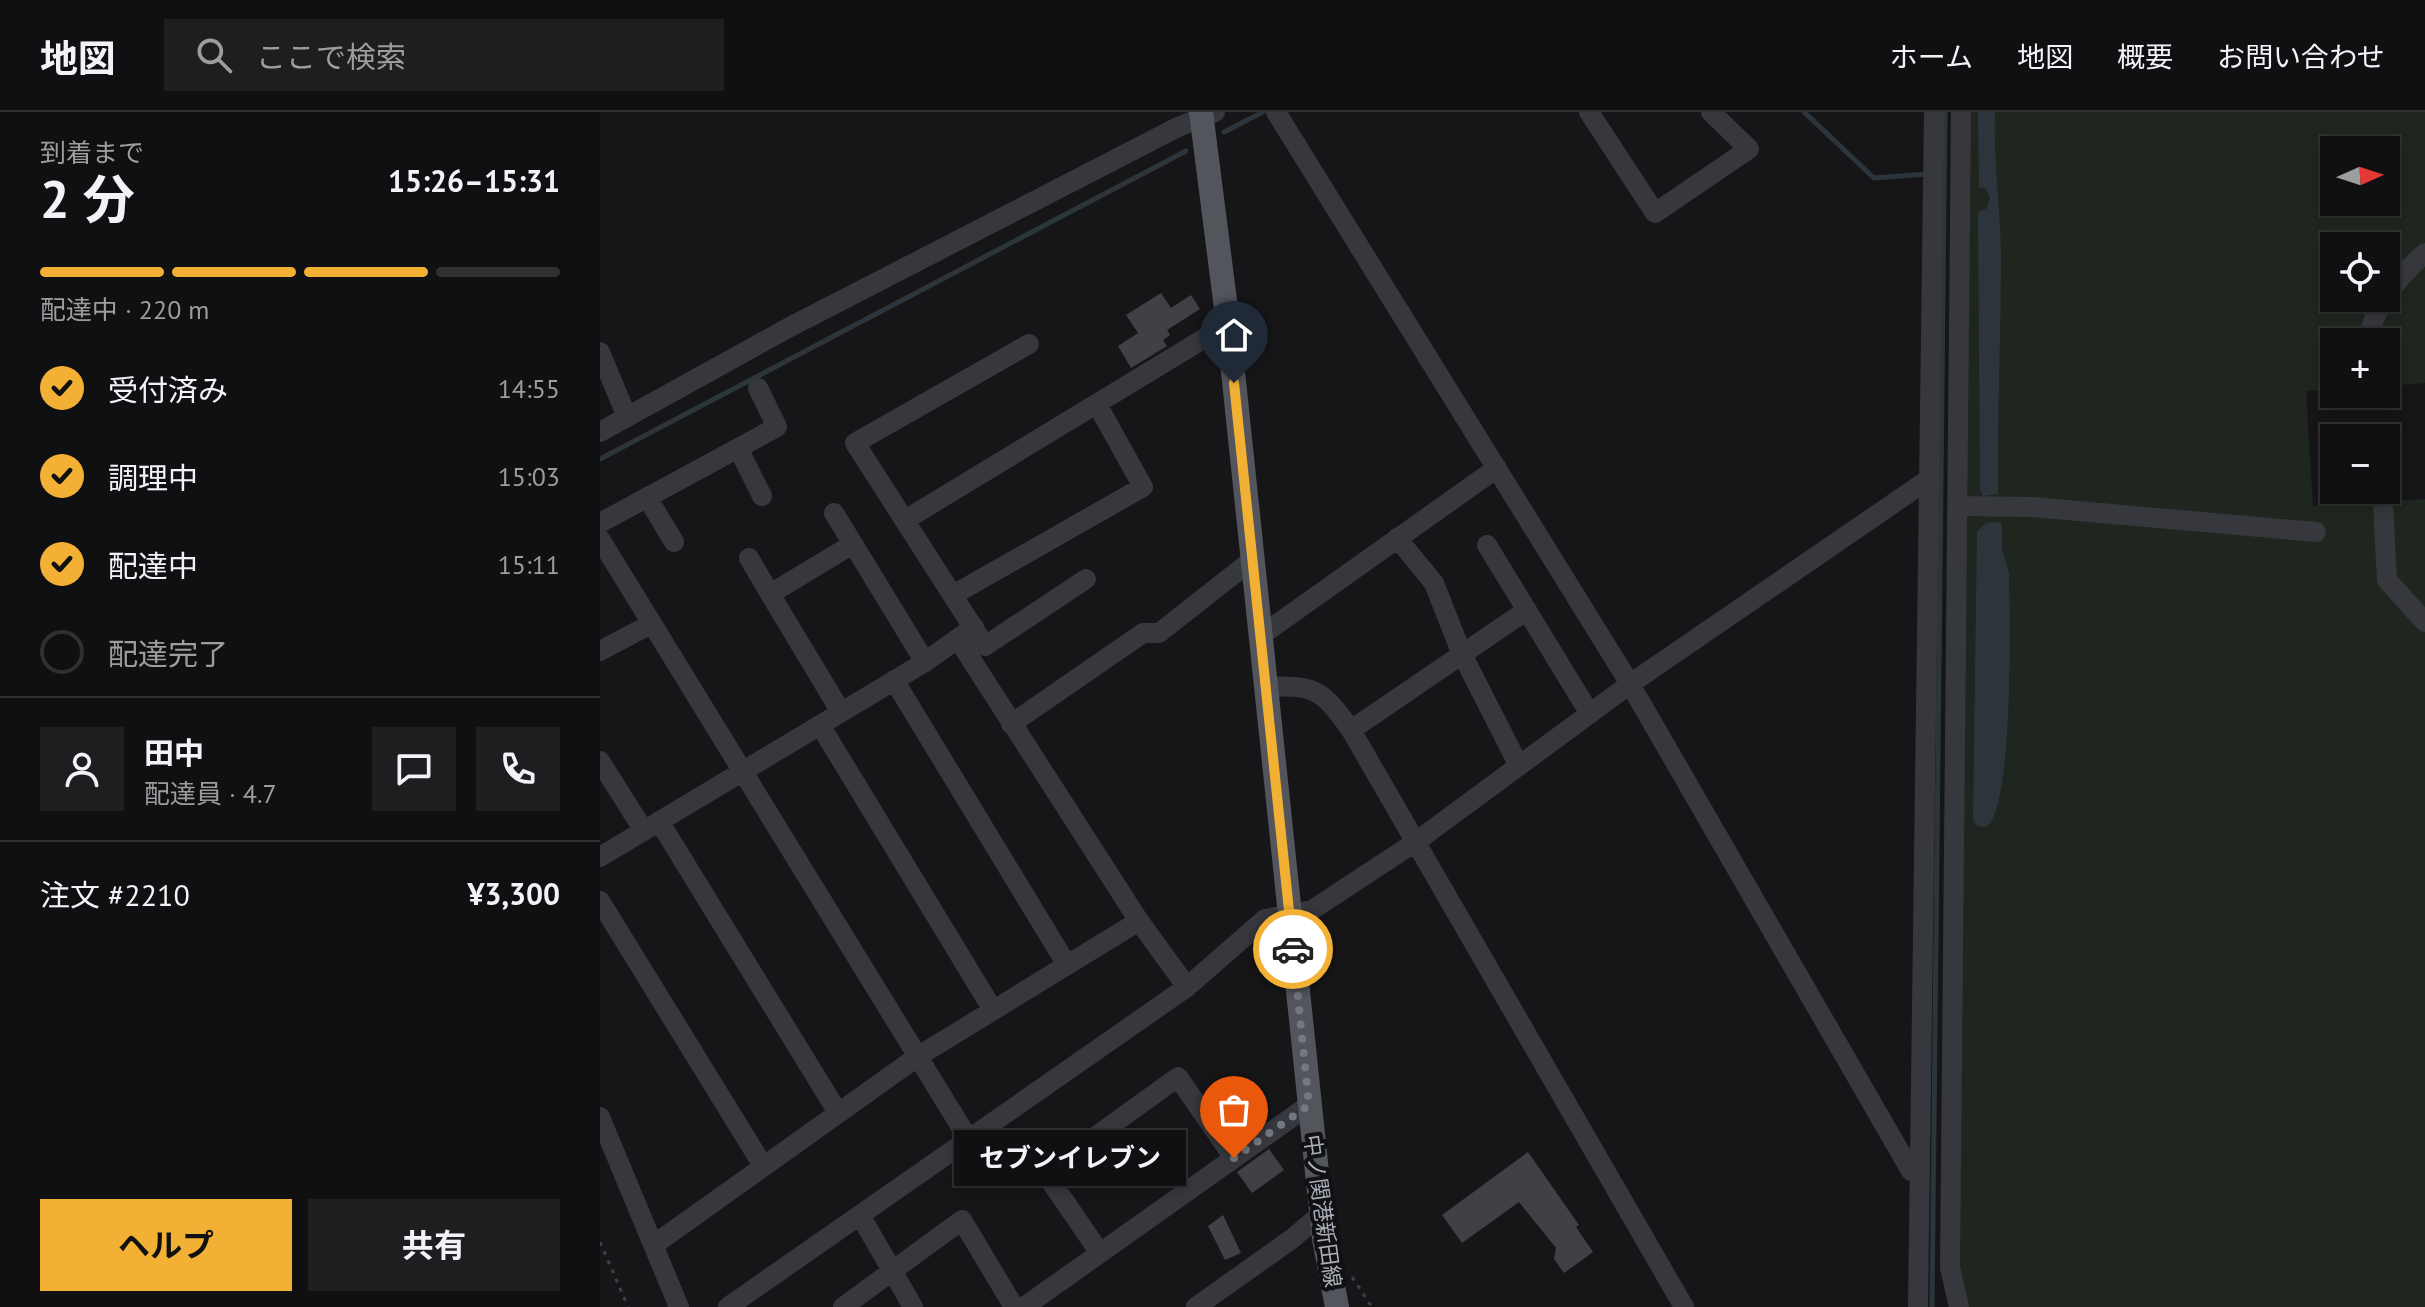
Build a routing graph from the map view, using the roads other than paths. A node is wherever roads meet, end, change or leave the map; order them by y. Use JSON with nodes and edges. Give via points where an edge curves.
{"nodes":[{"id":1,"x":1276,"y":112,"type":"edge"},
{"id":2,"x":1589,"y":112,"type":"edge"},
{"id":3,"x":1711,"y":112,"type":"edge"},
{"id":4,"x":1934,"y":112,"type":"edge"},
{"id":5,"x":1961,"y":112,"type":"edge"},
{"id":6,"x":1206,"y":113,"type":"edge"},
{"id":7,"x":2425,"y":253,"type":"edge"},
{"id":8,"x":1228,"y":324,"type":"junction"},
{"id":9,"x":2370,"y":328,"type":"edge"},
{"id":10,"x":1029,"y":344,"type":"dead end"},
{"id":11,"x":600,"y":352,"type":"edge"},
{"id":12,"x":758,"y":388,"type":"dead end"},
{"id":13,"x":1097,"y":404,"type":"junction"},
{"id":14,"x":627,"y":417,"type":"junction"},
{"id":15,"x":600,"y":432,"type":"edge"},
{"id":16,"x":738,"y":448,"type":"junction"},
{"id":17,"x":1497,"y":468,"type":"junction"},
{"id":18,"x":1926,"y":481,"type":"junction"},
{"id":19,"x":762,"y":496,"type":"dead end"},
{"id":20,"x":647,"y":497,"type":"junction"},
{"id":21,"x":2383,"y":504,"type":"dead end"},
{"id":22,"x":1958,"y":506,"type":"junction"},
{"id":23,"x":834,"y":513,"type":"dead end"},
{"id":24,"x":905,"y":520,"type":"junction"},
{"id":25,"x":2316,"y":532,"type":"dead end"},
{"id":26,"x":601,"y":537,"type":"edge"},
{"id":27,"x":1397,"y":538,"type":"junction"},
{"id":28,"x":674,"y":542,"type":"dead end"},
{"id":29,"x":853,"y":544,"type":"junction"},
{"id":30,"x":1487,"y":545,"type":"dead end"},
{"id":31,"x":749,"y":558,"type":"dead end"},
{"id":32,"x":1252,"y":560,"type":"junction"},
{"id":33,"x":1086,"y":579,"type":"dead end"},
{"id":34,"x":770,"y":594,"type":"junction"},
{"id":35,"x":953,"y":595,"type":"junction"},
{"id":36,"x":1527,"y":610,"type":"junction"},
{"id":37,"x":2425,"y":622,"type":"edge"},
{"id":38,"x":651,"y":624,"type":"junction"},
{"id":39,"x":966,"y":633,"type":"junction"},
{"id":40,"x":1260,"y":636,"type":"junction"},
{"id":41,"x":600,"y":651,"type":"edge"},
{"id":42,"x":1461,"y":652,"type":"junction"},
{"id":43,"x":925,"y":662,"type":"junction"},
{"id":44,"x":894,"y":680,"type":"junction"},
{"id":45,"x":1630,"y":684,"type":"junction"},
{"id":46,"x":1266,"y":687,"type":"junction"},
{"id":47,"x":841,"y":712,"type":"junction"},
{"id":48,"x":1590,"y":714,"type":"junction"},
{"id":49,"x":1011,"y":724,"type":"junction"},
{"id":50,"x":820,"y":725,"type":"junction"},
{"id":51,"x":1351,"y":730,"type":"junction"},
{"id":52,"x":600,"y":761,"type":"edge"},
{"id":53,"x":1519,"y":766,"type":"junction"},
{"id":54,"x":741,"y":770,"type":"junction"},
{"id":55,"x":652,"y":826,"type":"junction"},
{"id":56,"x":1417,"y":841,"type":"junction"},
{"id":57,"x":600,"y":857,"type":"edge"},
{"id":58,"x":600,"y":901,"type":"edge"},
{"id":59,"x":1290,"y":915,"type":"junction"},
{"id":60,"x":1139,"y":921,"type":"junction"},
{"id":61,"x":1067,"y":965,"type":"junction"},
{"id":62,"x":1187,"y":987,"type":"junction"},
{"id":63,"x":993,"y":1010,"type":"junction"},
{"id":64,"x":917,"y":1057,"type":"junction"},
{"id":65,"x":1309,"y":1105,"type":"junction"},
{"id":66,"x":837,"y":1111,"type":"junction"},
{"id":67,"x":600,"y":1117,"type":"edge"},
{"id":68,"x":969,"y":1140,"type":"junction"},
{"id":69,"x":1234,"y":1158,"type":"junction"},
{"id":70,"x":762,"y":1164,"type":"junction"},
{"id":71,"x":1920,"y":1175,"type":"junction"},
{"id":72,"x":1321,"y":1214,"type":"junction"},
{"id":73,"x":860,"y":1215,"type":"junction"},
{"id":74,"x":655,"y":1244,"type":"junction"},
{"id":75,"x":1100,"y":1253,"type":"junction"},
{"id":76,"x":892,"y":1269,"type":"junction"},
{"id":77,"x":679,"y":1307,"type":"edge"},
{"id":78,"x":728,"y":1307,"type":"edge"},
{"id":79,"x":843,"y":1307,"type":"edge"},
{"id":80,"x":913,"y":1307,"type":"edge"},
{"id":81,"x":1014,"y":1307,"type":"edge"},
{"id":82,"x":1024,"y":1307,"type":"edge"},
{"id":83,"x":1196,"y":1307,"type":"edge"},
{"id":84,"x":1337,"y":1307,"type":"edge"},
{"id":85,"x":1684,"y":1307,"type":"edge"},
{"id":86,"x":1918,"y":1307,"type":"edge"},
{"id":87,"x":1959,"y":1307,"type":"edge"}],
"edges":[{"from":1,"to":17,"type":"street"},
{"from":2,"to":3,"type":"street","via":[[1655,213],[1757,144]]},
{"from":4,"to":18,"type":"street"},
{"from":5,"to":22,"type":"street"},
{"from":6,"to":8,"type":"main road","name":"中ノ関港新田線"},
{"from":6,"to":14,"type":"street"},
{"from":7,"to":9,"type":"street","via":[[2389,294]]},
{"from":8,"to":13,"type":"street"},
{"from":8,"to":32,"type":"main road","name":"中ノ関港新田線"},
{"from":10,"to":24,"type":"street","via":[[855,443]]},
{"from":11,"to":14,"type":"street"},
{"from":12,"to":16,"type":"street","via":[[777,427]]},
{"from":13,"to":24,"type":"street"},
{"from":13,"to":35,"type":"street","via":[[1143,487]]},
{"from":14,"to":15,"type":"street"},
{"from":16,"to":19,"type":"street"},
{"from":16,"to":20,"type":"street"},
{"from":17,"to":27,"type":"street"},
{"from":17,"to":45,"type":"street"},
{"from":18,"to":45,"type":"street"},
{"from":18,"to":71,"type":"street"},
{"from":20,"to":26,"type":"street"},
{"from":20,"to":28,"type":"street"},
{"from":21,"to":37,"type":"street","via":[[2387,580]]},
{"from":22,"to":25,"type":"street","via":[[2032,507]]},
{"from":22,"to":87,"type":"street","via":[[1950,1268]]},
{"from":23,"to":29,"type":"street"},
{"from":24,"to":35,"type":"street"},
{"from":26,"to":38,"type":"street"},
{"from":27,"to":40,"type":"street"},
{"from":27,"to":42,"type":"street","via":[[1434,583]]},
{"from":29,"to":34,"type":"street"},
{"from":29,"to":43,"type":"street"},
{"from":30,"to":36,"type":"street"},
{"from":31,"to":34,"type":"street"},
{"from":32,"to":40,"type":"main road","name":"中ノ関港新田線"},
{"from":32,"to":49,"type":"street","via":[[1159,633],[1143,633]]},
{"from":33,"to":39,"type":"street","via":[[985,646]]},
{"from":34,"to":47,"type":"street"},
{"from":35,"to":39,"type":"street"},
{"from":36,"to":42,"type":"street"},
{"from":36,"to":48,"type":"street"},
{"from":38,"to":41,"type":"street"},
{"from":38,"to":54,"type":"street"},
{"from":39,"to":43,"type":"street"},
{"from":39,"to":49,"type":"street"},
{"from":40,"to":46,"type":"main road","name":"中ノ関港新田線"},
{"from":42,"to":51,"type":"street"},
{"from":42,"to":53,"type":"street"},
{"from":43,"to":44,"type":"street"},
{"from":44,"to":47,"type":"street"},
{"from":44,"to":61,"type":"street"},
{"from":45,"to":48,"type":"street"},
{"from":45,"to":71,"type":"street","via":[[1911,1171]]},
{"from":46,"to":51,"type":"street","via":[[1304,685],[1329,700]]},
{"from":46,"to":59,"type":"main road","name":"中ノ関港新田線"},
{"from":47,"to":50,"type":"street"},
{"from":48,"to":53,"type":"street"},
{"from":49,"to":60,"type":"street"},
{"from":50,"to":54,"type":"street"},
{"from":50,"to":63,"type":"street"},
{"from":51,"to":56,"type":"street"},
{"from":52,"to":55,"type":"street"},
{"from":53,"to":56,"type":"street"},
{"from":54,"to":55,"type":"street"},
{"from":54,"to":64,"type":"street"},
{"from":55,"to":57,"type":"street"},
{"from":55,"to":66,"type":"street"},
{"from":56,"to":59,"type":"street","via":[[1312,910]]},
{"from":56,"to":85,"type":"street"},
{"from":58,"to":70,"type":"street"},
{"from":59,"to":62,"type":"street","via":[[1265,919]]},
{"from":59,"to":65,"type":"main road","name":"中ノ関港新田線"},
{"from":60,"to":61,"type":"street"},
{"from":60,"to":62,"type":"street"},
{"from":61,"to":63,"type":"street"},
{"from":62,"to":68,"type":"street"},
{"from":63,"to":64,"type":"street"},
{"from":64,"to":66,"type":"street"},
{"from":64,"to":68,"type":"street"},
{"from":65,"to":69,"type":"street"},
{"from":65,"to":72,"type":"main road","name":"中ノ関港新田線"},
{"from":66,"to":70,"type":"street"},
{"from":67,"to":74,"type":"street"},
{"from":68,"to":73,"type":"street"},
{"from":69,"to":75,"type":"street"},
{"from":69,"to":75,"type":"street","via":[[1178,1077],[1045,1173]]},
{"from":70,"to":74,"type":"street"},
{"from":71,"to":86,"type":"street"},
{"from":72,"to":83,"type":"street"},
{"from":72,"to":84,"type":"main road","name":"中ノ関港新田線"},
{"from":73,"to":76,"type":"street"},
{"from":73,"to":78,"type":"street"},
{"from":74,"to":77,"type":"street"},
{"from":75,"to":82,"type":"street"},
{"from":76,"to":79,"type":"street"},
{"from":76,"to":80,"type":"street"},
{"from":76,"to":81,"type":"street","via":[[962,1220]]}]}
